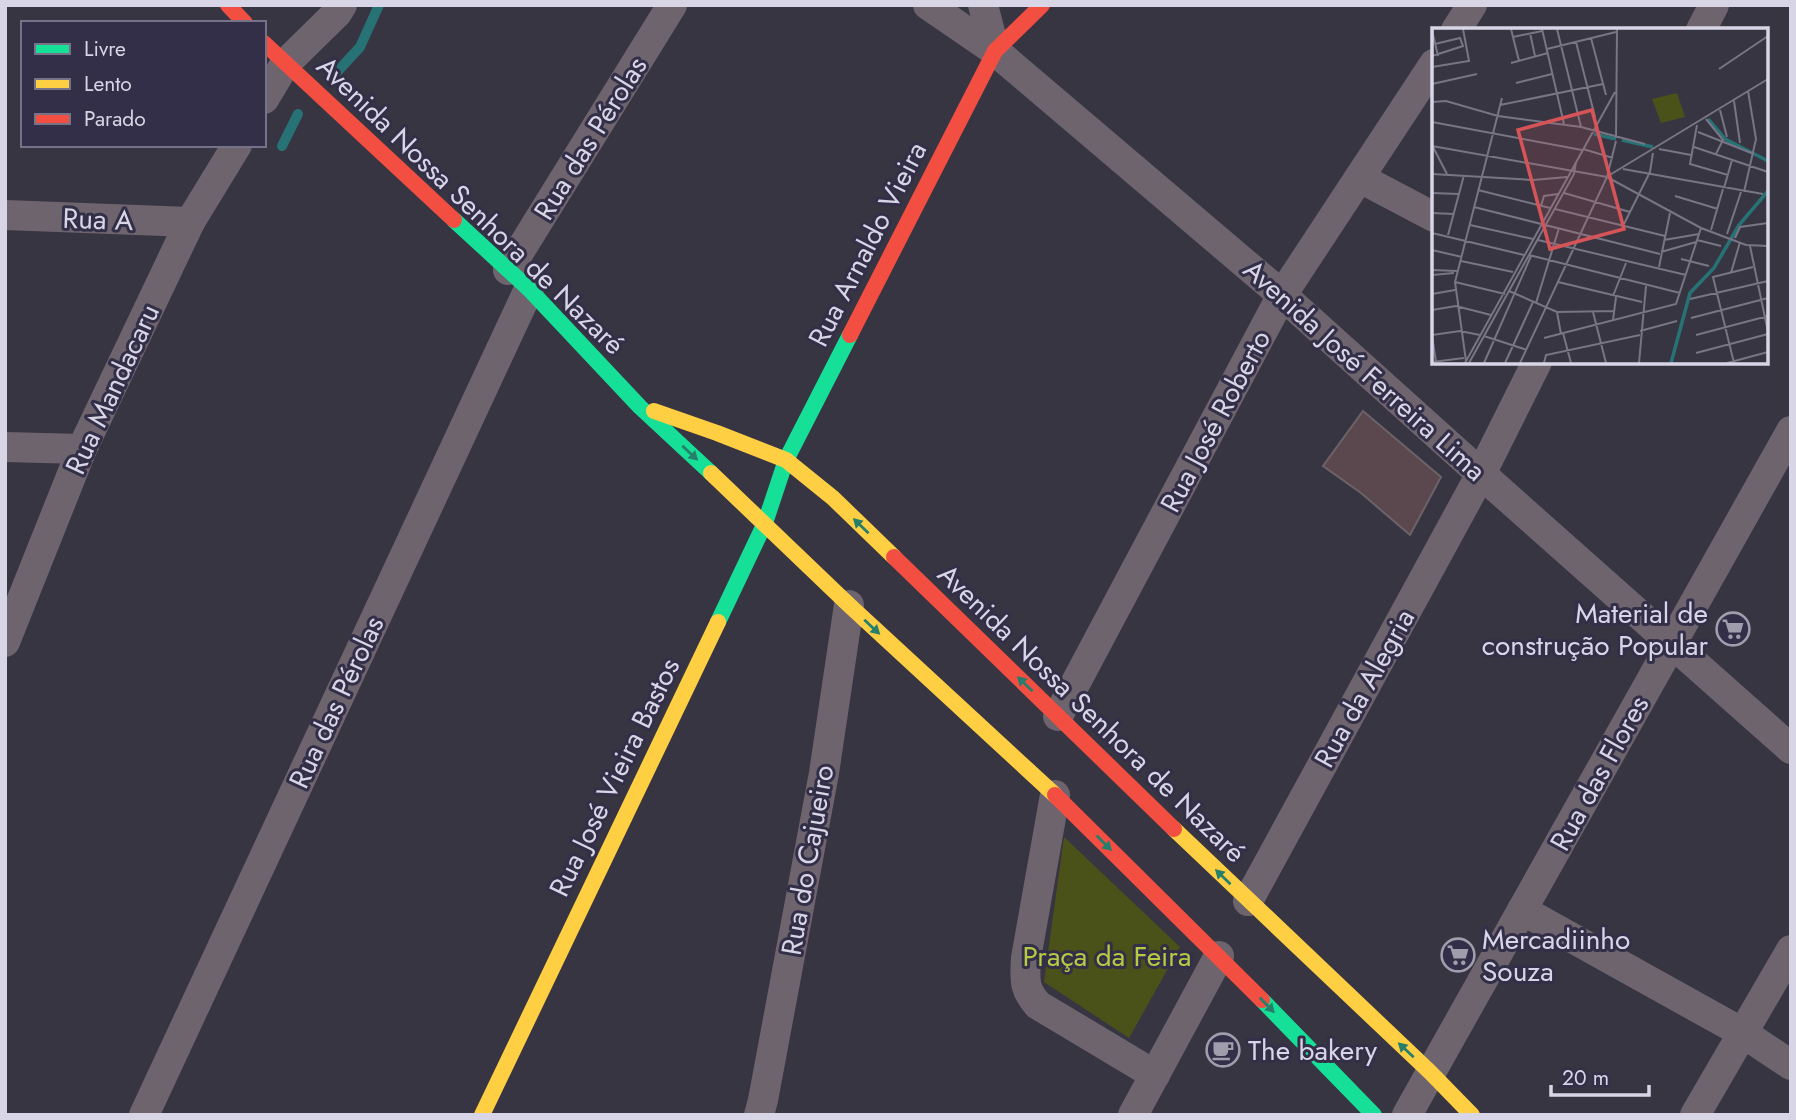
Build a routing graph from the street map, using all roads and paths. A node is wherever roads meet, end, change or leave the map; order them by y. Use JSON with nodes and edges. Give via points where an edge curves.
{"nodes":[{"id":1,"x":228,"y":5,"type":"edge"},
{"id":2,"x":342,"y":5,"type":"edge"},
{"id":3,"x":672,"y":5,"type":"edge"},
{"id":4,"x":928,"y":5,"type":"edge"},
{"id":5,"x":983,"y":5,"type":"edge"},
{"id":6,"x":1042,"y":5,"type":"edge"},
{"id":7,"x":1472,"y":5,"type":"edge"},
{"id":8,"x":1714,"y":5,"type":"edge"},
{"id":9,"x":242,"y":21,"type":"edge"},
{"id":10,"x":1457,"y":28,"type":"edge"},
{"id":11,"x":1703,"y":28,"type":"edge"},
{"id":12,"x":266,"y":45,"type":"edge"},
{"id":13,"x":995,"y":51,"type":"junction"},
{"id":14,"x":285,"y":64,"type":"junction"},
{"id":15,"x":1432,"y":67,"type":"edge"},
{"id":16,"x":266,"y":96,"type":"edge"},
{"id":17,"x":236,"y":147,"type":"edge"},
{"id":18,"x":1360,"y":178,"type":"junction"},
{"id":19,"x":5,"y":215,"type":"edge"},
{"id":20,"x":1432,"y":216,"type":"edge"},
{"id":21,"x":190,"y":222,"type":"junction"},
{"id":22,"x":518,"y":280,"type":"junction"},
{"id":23,"x":1283,"y":295,"type":"junction"},
{"id":24,"x":1535,"y":364,"type":"edge"},
{"id":25,"x":640,"y":407,"type":"junction"},
{"id":26,"x":1791,"y":430,"type":"edge"},
{"id":27,"x":5,"y":447,"type":"edge"},
{"id":28,"x":82,"y":449,"type":"junction"},
{"id":29,"x":786,"y":460,"type":"junction"},
{"id":30,"x":1481,"y":474,"type":"junction"},
{"id":31,"x":765,"y":523,"type":"junction"},
{"id":32,"x":849,"y":605,"type":"junction"},
{"id":33,"x":5,"y":642,"type":"edge"},
{"id":34,"x":1671,"y":643,"type":"junction"},
{"id":35,"x":1058,"y":716,"type":"junction"},
{"id":36,"x":1791,"y":749,"type":"edge"},
{"id":37,"x":1055,"y":795,"type":"junction"},
{"id":38,"x":1248,"y":901,"type":"junction"},
{"id":39,"x":1522,"y":910,"type":"junction"},
{"id":40,"x":1791,"y":950,"type":"edge"},
{"id":41,"x":1219,"y":956,"type":"junction"},
{"id":42,"x":1743,"y":1033,"type":"junction"},
{"id":43,"x":1791,"y":1065,"type":"edge"},
{"id":44,"x":1430,"y":1072,"type":"junction"},
{"id":45,"x":1155,"y":1075,"type":"junction"},
{"id":46,"x":144,"y":1115,"type":"edge"},
{"id":47,"x":482,"y":1115,"type":"edge"},
{"id":48,"x":759,"y":1115,"type":"edge"},
{"id":49,"x":1133,"y":1115,"type":"edge"},
{"id":50,"x":1374,"y":1115,"type":"edge"},
{"id":51,"x":1407,"y":1115,"type":"edge"},
{"id":52,"x":1472,"y":1115,"type":"edge"},
{"id":53,"x":1695,"y":1115,"type":"edge"}],
"edges":[{"from":1,"to":9,"type":"street"},
{"from":2,"to":14,"type":"street"},
{"from":3,"to":22,"type":"street","name":"Rua das Pérolas"},
{"from":4,"to":13,"type":"street","name":"Avenida José Ferreira Lima"},
{"from":5,"to":13,"type":"street"},
{"from":6,"to":13,"type":"street","name":"Rua Arnaldo Vieira"},
{"from":7,"to":10,"type":"street"},
{"from":8,"to":11,"type":"street"},
{"from":12,"to":14,"type":"street","name":"Avenida Nossa Senhora de Nazaré"},
{"from":13,"to":23,"type":"street","name":"Avenida José Ferreira Lima"},
{"from":13,"to":29,"type":"street","name":"Rua Arnaldo Vieira"},
{"from":14,"to":16,"type":"street"},
{"from":14,"to":22,"type":"street","name":"Avenida Nossa Senhora de Nazaré"},
{"from":15,"to":18,"type":"street","name":"Rua José Roberto"},
{"from":17,"to":21,"type":"street","name":"Rua Mandacaru"},
{"from":18,"to":20,"type":"street"},
{"from":18,"to":23,"type":"street","name":"Rua José Roberto"},
{"from":19,"to":21,"type":"street","name":"Rua A"},
{"from":21,"to":28,"type":"street","name":"Rua Mandacaru"},
{"from":22,"to":25,"type":"street","name":"Avenida Nossa Senhora de Nazaré"},
{"from":22,"to":46,"type":"street","name":"Rua das Pérolas"},
{"from":23,"to":30,"type":"street","name":"Avenida José Ferreira Lima"},
{"from":23,"to":35,"type":"street","name":"Rua José Roberto"},
{"from":24,"to":30,"type":"street","name":"Rua da Alegria"},
{"from":25,"to":29,"type":"street","name":"Avenida Nossa Senhora de Nazaré"},
{"from":25,"to":31,"type":"street","name":"Avenida Nossa Senhora de Nazaré","one_way":true},
{"from":26,"to":34,"type":"street","name":"Rua das Flores"},
{"from":27,"to":28,"type":"street"},
{"from":28,"to":33,"type":"street","name":"Rua Mandacaru"},
{"from":29,"to":31,"type":"street","name":"Rua José Vieira Bastos"},
{"from":35,"to":29,"type":"street","name":"Avenida Nossa Senhora de Nazaré","one_way":true,"via":[[833,498]]},
{"from":30,"to":34,"type":"street","name":"Avenida José Ferreira Lima"},
{"from":30,"to":38,"type":"street","name":"Rua da Alegria"},
{"from":31,"to":32,"type":"street","name":"Avenida Nossa Senhora de Nazaré"},
{"from":31,"to":47,"type":"street","name":"Rua José Vieira Bastos"},
{"from":32,"to":37,"type":"street","name":"Avenida Nossa Senhora de Nazaré","one_way":true},
{"from":32,"to":48,"type":"street","name":"Rua do Cajueiro","via":[[824,773]]},
{"from":34,"to":36,"type":"street","name":"Avenida José Ferreira Lima"},
{"from":34,"to":39,"type":"street","name":"Rua das Flores"},
{"from":38,"to":35,"type":"street","name":"Avenida Nossa Senhora de Nazaré","one_way":true},
{"from":37,"to":41,"type":"street","name":"Avenida Nossa Senhora de Nazaré","one_way":true},
{"from":37,"to":45,"type":"street","via":[[1026,958],[1029,995],[1038,1005]]},
{"from":44,"to":38,"type":"street","name":"Avenida Nossa Senhora de Nazaré","one_way":true},
{"from":39,"to":42,"type":"street"},
{"from":39,"to":44,"type":"street","name":"Rua das Flores"},
{"from":40,"to":42,"type":"street"},
{"from":41,"to":45,"type":"street"},
{"from":41,"to":50,"type":"street","name":"Avenida Nossa Senhora de Nazaré","one_way":true},
{"from":42,"to":43,"type":"street"},
{"from":42,"to":53,"type":"street"},
{"from":44,"to":51,"type":"street","name":"Rua das Flores"},
{"from":44,"to":52,"type":"street","name":"Avenida Nossa Senhora de Nazaré"},
{"from":45,"to":49,"type":"street"}]}
